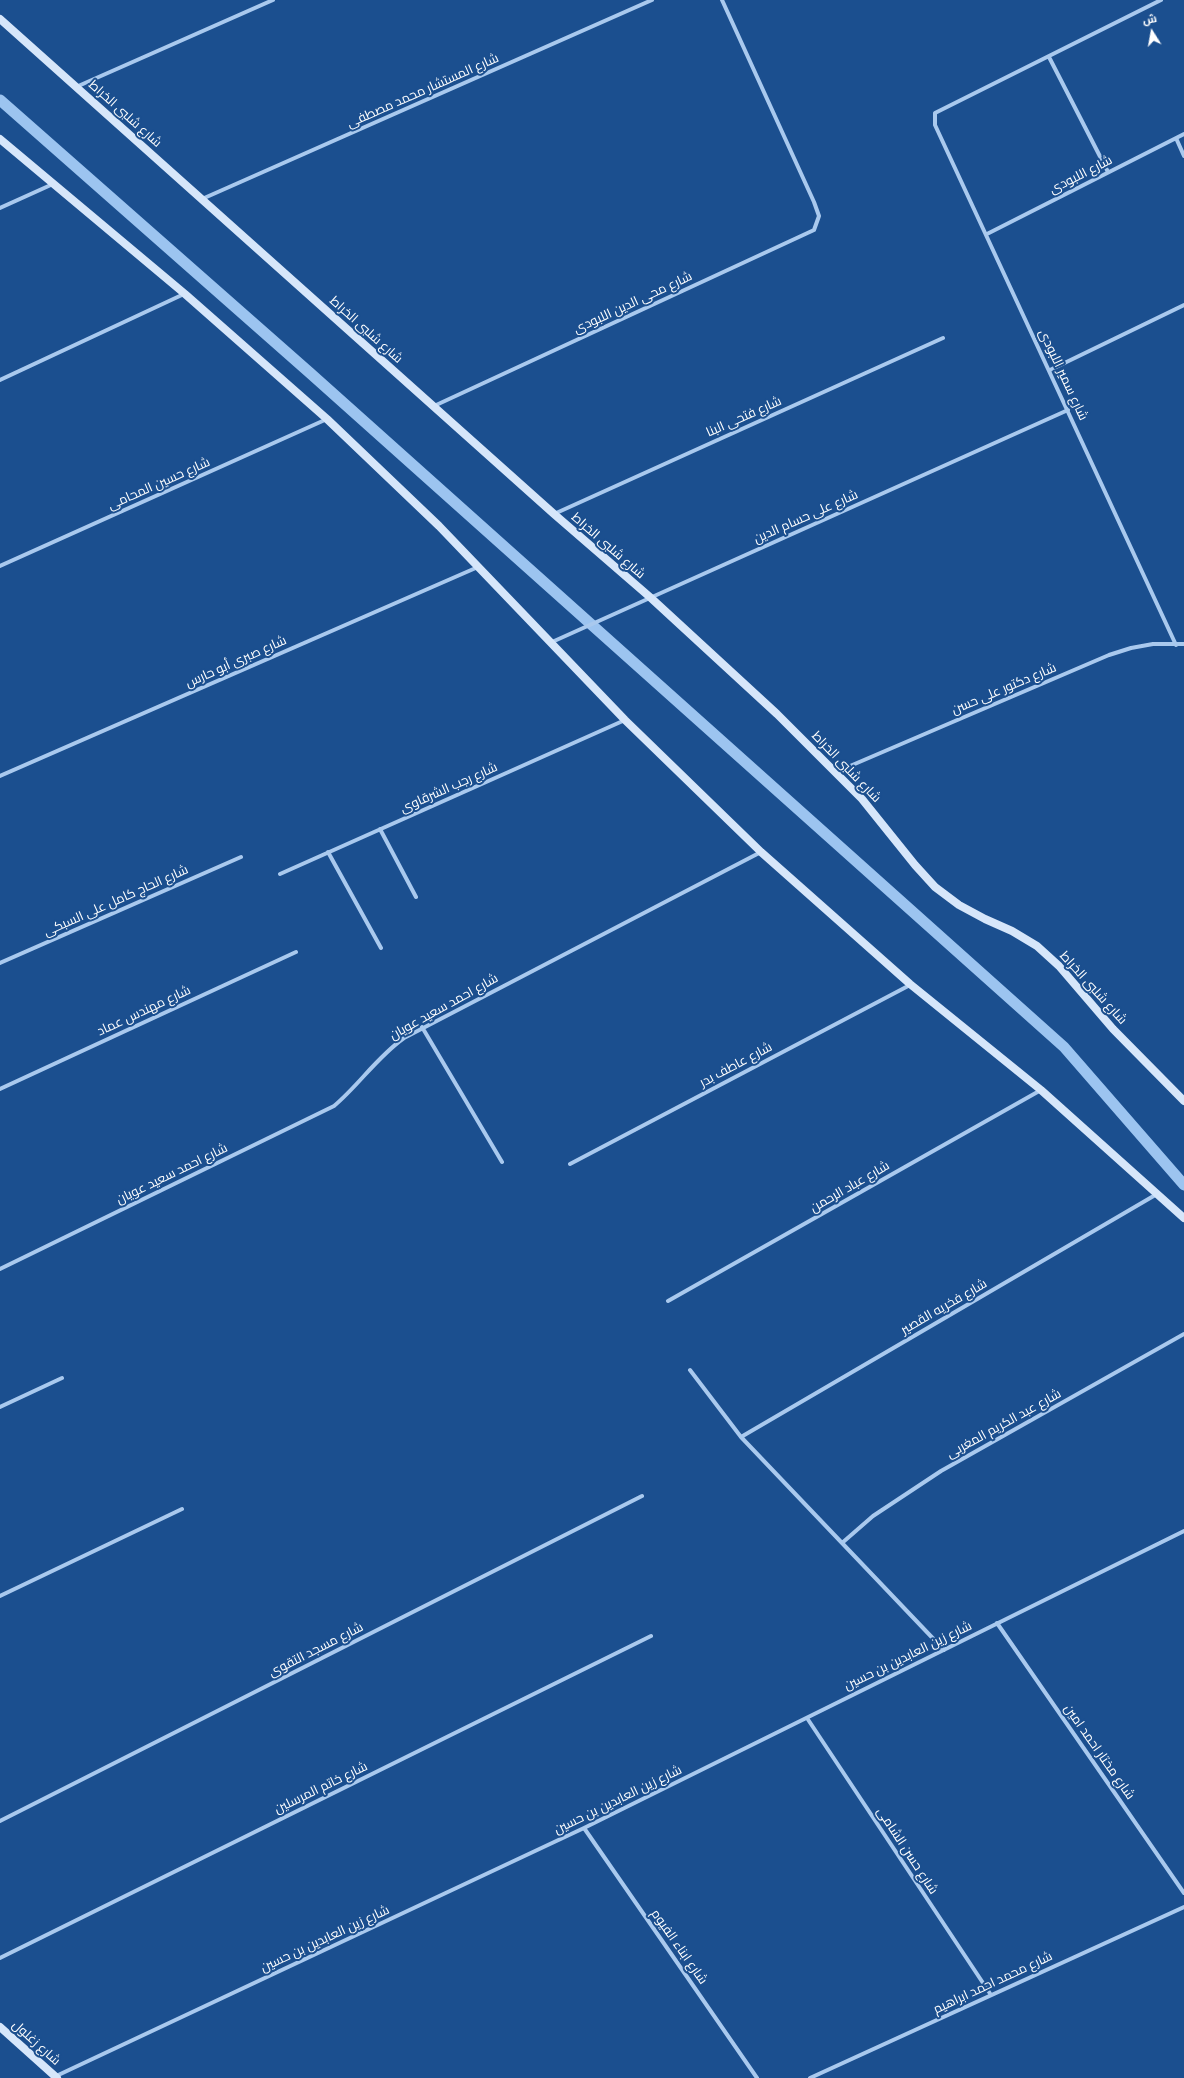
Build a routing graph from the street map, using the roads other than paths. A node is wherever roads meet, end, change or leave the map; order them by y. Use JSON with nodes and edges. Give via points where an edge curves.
{"nodes":[{"id":1,"x":274,"y":0,"type":"edge"},
{"id":2,"x":652,"y":0,"type":"edge"},
{"id":3,"x":722,"y":0,"type":"edge"},
{"id":4,"x":1161,"y":0,"type":"edge"},
{"id":5,"x":0,"y":19,"type":"edge"},
{"id":6,"x":1049,"y":57,"type":"junction"},
{"id":7,"x":76,"y":87,"type":"junction"},
{"id":8,"x":1184,"y":134,"type":"edge"},
{"id":9,"x":1176,"y":138,"type":"junction"},
{"id":10,"x":0,"y":139,"type":"edge"},
{"id":11,"x":1184,"y":156,"type":"edge"},
{"id":12,"x":1108,"y":172,"type":"junction"},
{"id":13,"x":53,"y":184,"type":"junction"},
{"id":14,"x":202,"y":200,"type":"junction"},
{"id":15,"x":0,"y":208,"type":"edge"},
{"id":16,"x":987,"y":234,"type":"junction"},
{"id":17,"x":185,"y":294,"type":"junction"},
{"id":18,"x":1184,"y":305,"type":"edge"},
{"id":19,"x":943,"y":338,"type":"dead end"},
{"id":20,"x":1050,"y":370,"type":"junction"},
{"id":21,"x":0,"y":380,"type":"edge"},
{"id":22,"x":434,"y":406,"type":"junction"},
{"id":23,"x":1068,"y":410,"type":"junction"},
{"id":24,"x":327,"y":420,"type":"junction"},
{"id":25,"x":554,"y":514,"type":"junction"},
{"id":26,"x":0,"y":566,"type":"edge"},
{"id":27,"x":479,"y":567,"type":"junction"},
{"id":28,"x":651,"y":598,"type":"junction"},
{"id":29,"x":552,"y":642,"type":"junction"},
{"id":30,"x":1184,"y":644,"type":"edge"},
{"id":31,"x":1176,"y":645,"type":"junction"},
{"id":32,"x":625,"y":720,"type":"junction"},
{"id":33,"x":836,"y":772,"type":"junction"},
{"id":34,"x":0,"y":776,"type":"edge"},
{"id":35,"x":380,"y":829,"type":"junction"},
{"id":36,"x":328,"y":852,"type":"junction"},
{"id":37,"x":761,"y":852,"type":"junction"},
{"id":38,"x":240,"y":857,"type":"dead end"},
{"id":39,"x":280,"y":874,"type":"dead end"},
{"id":40,"x":416,"y":897,"type":"dead end"},
{"id":41,"x":381,"y":948,"type":"dead end"},
{"id":42,"x":296,"y":952,"type":"dead end"},
{"id":43,"x":0,"y":963,"type":"edge"},
{"id":44,"x":910,"y":984,"type":"junction"},
{"id":45,"x":422,"y":1027,"type":"junction"},
{"id":46,"x":0,"y":1089,"type":"edge"},
{"id":47,"x":1041,"y":1090,"type":"junction"},
{"id":48,"x":1184,"y":1101,"type":"edge"},
{"id":49,"x":502,"y":1162,"type":"dead end"},
{"id":50,"x":570,"y":1164,"type":"dead end"},
{"id":51,"x":1158,"y":1194,"type":"junction"},
{"id":52,"x":1184,"y":1218,"type":"edge"},
{"id":53,"x":0,"y":1268,"type":"edge"},
{"id":54,"x":668,"y":1301,"type":"dead end"},
{"id":55,"x":1184,"y":1334,"type":"edge"},
{"id":56,"x":690,"y":1370,"type":"dead end"},
{"id":57,"x":62,"y":1378,"type":"dead end"},
{"id":58,"x":0,"y":1407,"type":"edge"},
{"id":59,"x":741,"y":1437,"type":"junction"},
{"id":60,"x":642,"y":1496,"type":"dead end"},
{"id":61,"x":182,"y":1509,"type":"dead end"},
{"id":62,"x":1184,"y":1531,"type":"edge"},
{"id":63,"x":842,"y":1543,"type":"junction"},
{"id":64,"x":0,"y":1596,"type":"edge"},
{"id":65,"x":997,"y":1624,"type":"junction"},
{"id":66,"x":651,"y":1636,"type":"dead end"},
{"id":67,"x":944,"y":1650,"type":"junction"},
{"id":68,"x":807,"y":1718,"type":"junction"},
{"id":69,"x":0,"y":1821,"type":"edge"},
{"id":70,"x":584,"y":1828,"type":"junction"},
{"id":71,"x":1184,"y":1892,"type":"edge"},
{"id":72,"x":1184,"y":1907,"type":"edge"},
{"id":73,"x":0,"y":1958,"type":"edge"},
{"id":74,"x":991,"y":1995,"type":"junction"},
{"id":75,"x":0,"y":2027,"type":"edge"},
{"id":76,"x":55,"y":2077,"type":"edge"},
{"id":77,"x":757,"y":2078,"type":"edge"},
{"id":78,"x":810,"y":2078,"type":"edge"}],
"edges":[{"from":1,"to":7,"type":"street"},
{"from":2,"to":14,"type":"street","name":"شارع المستشار محمد مصطفى"},
{"from":3,"to":22,"type":"street","name":"شارع محى الدين اللبودى","via":[[814,202],[819,216],[814,230]]},
{"from":4,"to":6,"type":"street"},
{"from":5,"to":7,"type":"street","name":"شارع شلبى الخراط"},
{"from":6,"to":12,"type":"street"},
{"from":6,"to":16,"type":"street","name":"شارع سمير اللبودى","via":[[935,113],[935,125]]},
{"from":7,"to":14,"type":"street","name":"شارع شلبى الخراط"},
{"from":8,"to":9,"type":"street","name":"شارع اللبودى"},
{"from":9,"to":11,"type":"street"},
{"from":9,"to":12,"type":"street","name":"شارع اللبودى"},
{"from":10,"to":13,"type":"street"},
{"from":12,"to":16,"type":"street","name":"شارع اللبودى"},
{"from":13,"to":15,"type":"street"},
{"from":13,"to":17,"type":"street"},
{"from":14,"to":22,"type":"street","name":"شارع شلبى الخراط"},
{"from":16,"to":20,"type":"street","name":"شارع سمير اللبودى"},
{"from":17,"to":21,"type":"street"},
{"from":17,"to":24,"type":"street"},
{"from":18,"to":20,"type":"street"},
{"from":19,"to":25,"type":"street","name":"شارع فتحى البنا"},
{"from":20,"to":23,"type":"street","name":"شارع سمير اللبودى"},
{"from":22,"to":25,"type":"street","name":"شارع شلبى الخراط"},
{"from":23,"to":28,"type":"street","name":"شارع على حسام الدين"},
{"from":23,"to":31,"type":"street","name":"شارع سمير اللبودى"},
{"from":24,"to":26,"type":"street","name":"شارع حسين المحامى"},
{"from":24,"to":27,"type":"street"},
{"from":25,"to":28,"type":"street","name":"شارع شلبى الخراط"},
{"from":27,"to":29,"type":"street"},
{"from":27,"to":34,"type":"street","name":"شارع صبرى أبو حارس"},
{"from":28,"to":29,"type":"street","name":"شارع على حسام الدين"},
{"from":28,"to":33,"type":"street","name":"شارع شلبى الخراط"},
{"from":29,"to":32,"type":"street"},
{"from":30,"to":31,"type":"street","name":"شارع دكتور على حسن"},
{"from":31,"to":33,"type":"street","name":"شارع دكتور على حسن","via":[[1153,644],[1109,655]]},
{"from":32,"to":35,"type":"street","name":"شارع رجب الشرقاوى"},
{"from":32,"to":37,"type":"street"},
{"from":33,"to":48,"type":"street","name":"شارع شلبى الخراط","via":[[936,887],[959,905],[1037,946],[1059,966],[1113,1029]]},
{"from":35,"to":36,"type":"street","name":"شارع رجب الشرقاوى"},
{"from":35,"to":40,"type":"street"},
{"from":36,"to":39,"type":"street","name":"شارع رجب الشرقاوى"},
{"from":36,"to":41,"type":"street"},
{"from":37,"to":44,"type":"street"},
{"from":37,"to":45,"type":"street","name":"شارع احمد سعيد عويان"},
{"from":38,"to":43,"type":"street","name":"شارع الحاج كامل على السبكى"},
{"from":42,"to":46,"type":"street","name":"شارع مهندس عماد"},
{"from":44,"to":47,"type":"street"},
{"from":44,"to":50,"type":"street","name":"شارع عاطف بدر"},
{"from":45,"to":49,"type":"street"},
{"from":45,"to":53,"type":"street","name":"شارع احمد سعيد عويان","via":[[390,1048],[352,1091],[334,1106]]},
{"from":47,"to":51,"type":"street"},
{"from":47,"to":54,"type":"street","name":"شارع عباد الرحمن"},
{"from":51,"to":52,"type":"street"},
{"from":51,"to":59,"type":"street","name":"شارع فخريه القصير"},
{"from":55,"to":63,"type":"street","name":"شارع عبد الكريم المغربى","via":[[941,1471],[873,1516]]},
{"from":56,"to":59,"type":"street"},
{"from":57,"to":58,"type":"street"},
{"from":59,"to":63,"type":"street"},
{"from":60,"to":69,"type":"street","name":"شارع مسجد التقوى"},
{"from":61,"to":64,"type":"street"},
{"from":62,"to":65,"type":"street","name":"شارع زين العابدين بن حسين"},
{"from":63,"to":67,"type":"street"},
{"from":65,"to":67,"type":"street","name":"شارع زين العابدين بن حسين"},
{"from":65,"to":71,"type":"street","name":"شارع مختار احمد امين"},
{"from":66,"to":73,"type":"street","name":"شارع خاتم المرسلين"},
{"from":67,"to":68,"type":"street","name":"شارع زين العابدين بن حسين"},
{"from":68,"to":70,"type":"street","name":"شارع زين العابدين بن حسين"},
{"from":68,"to":74,"type":"street","name":"شارع حسن الشامى"},
{"from":70,"to":76,"type":"street","name":"شارع زين العابدين بن حسين"},
{"from":70,"to":77,"type":"street","name":"شارع ابناء الفيوم"},
{"from":72,"to":74,"type":"street","name":"شارع محمد احمد ابراهيم"},
{"from":74,"to":78,"type":"street","name":"شارع محمد احمد ابراهيم"},
{"from":75,"to":76,"type":"street","name":"شارع زغلول"}]}
